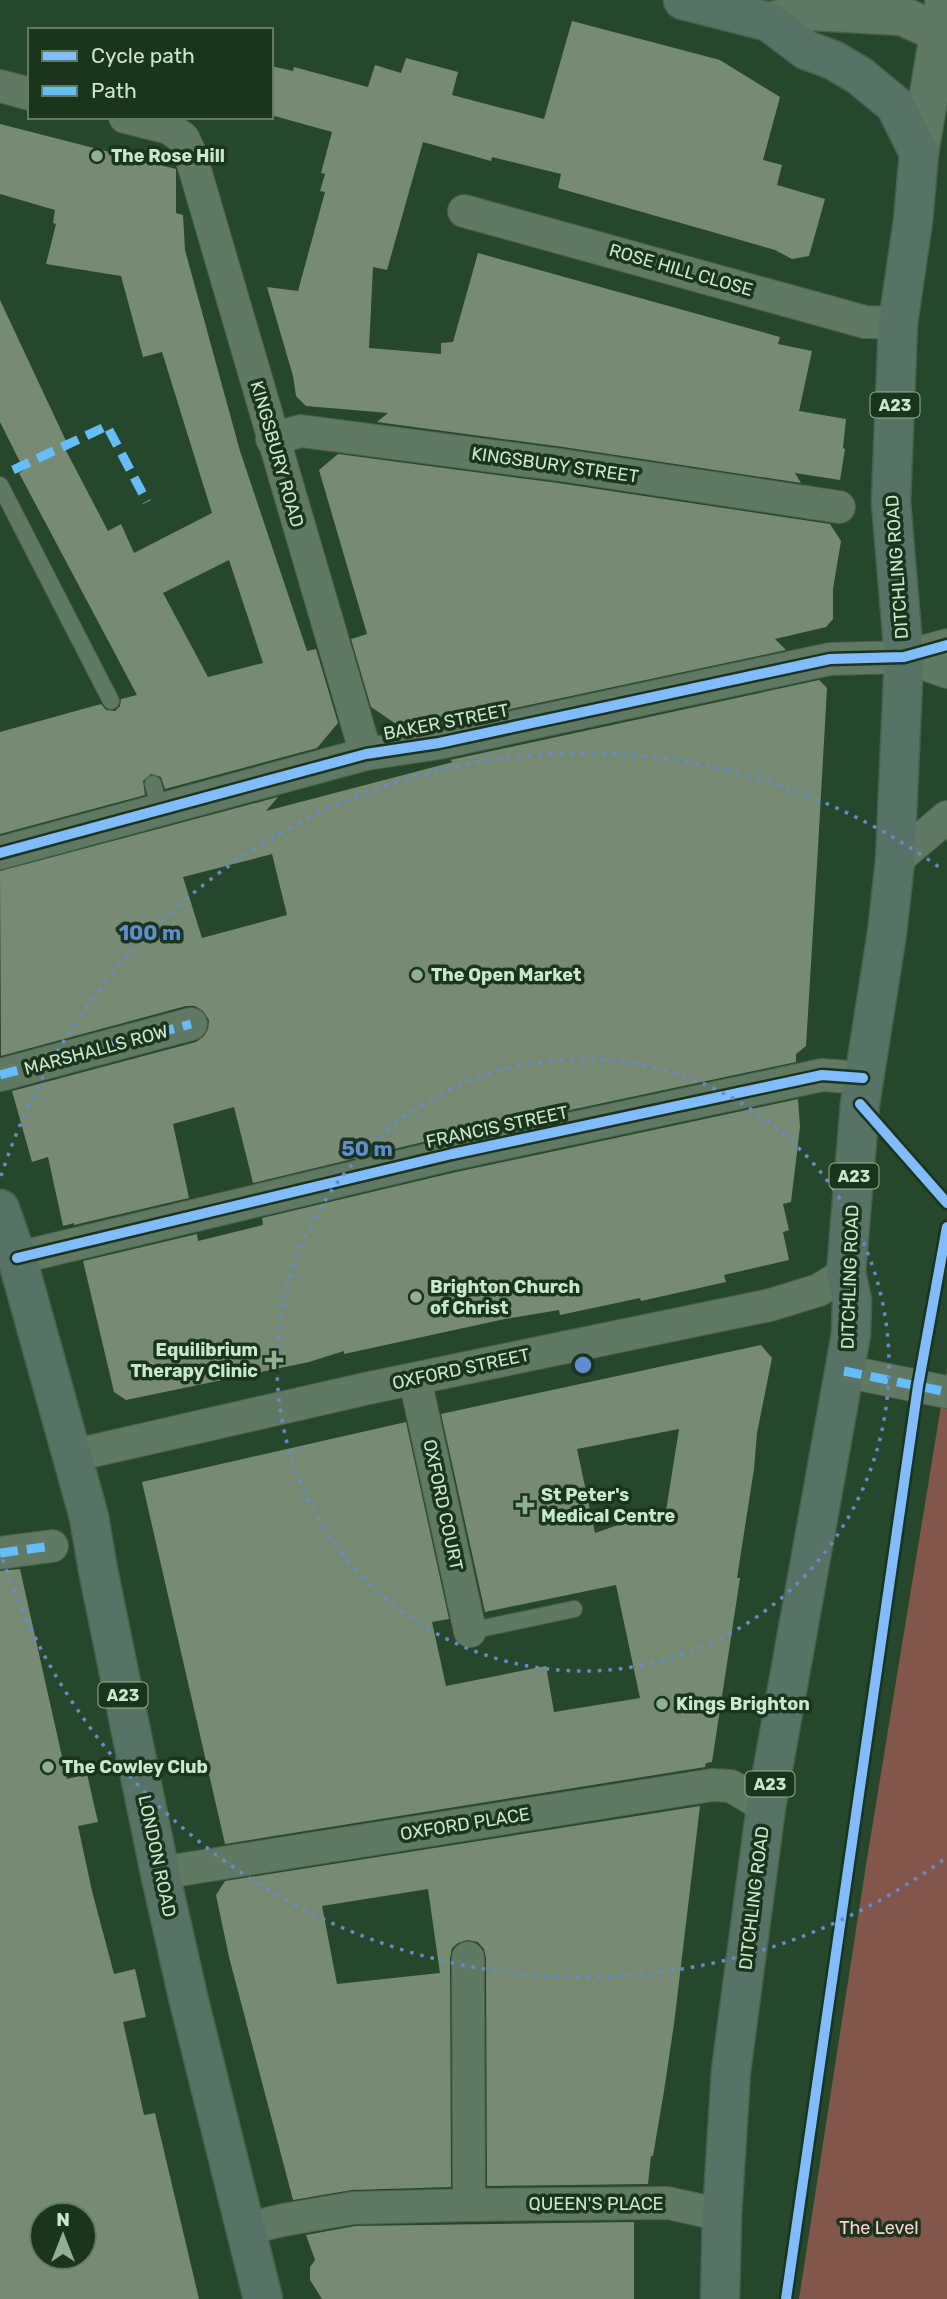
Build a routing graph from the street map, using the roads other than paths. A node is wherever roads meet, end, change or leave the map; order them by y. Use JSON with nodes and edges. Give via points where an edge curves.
{"nodes":[{"id":1,"x":683,"y":0,"type":"edge"},
{"id":2,"x":769,"y":22,"type":"junction"},
{"id":3,"x":944,"y":22,"type":"edge"},
{"id":4,"x":0,"y":86,"type":"edge"},
{"id":5,"x":28,"y":93,"type":"edge"},
{"id":6,"x":133,"y":119,"type":"edge"},
{"id":7,"x":919,"y":153,"type":"junction"},
{"id":8,"x":464,"y":211,"type":"dead end"},
{"id":9,"x":898,"y":324,"type":"junction"},
{"id":10,"x":272,"y":439,"type":"junction"},
{"id":11,"x":0,"y":485,"type":"edge"},
{"id":12,"x":839,"y":508,"type":"dead end"},
{"id":13,"x":947,"y":645,"type":"edge"},
{"id":14,"x":904,"y":657,"type":"junction"},
{"id":15,"x":947,"y":672,"type":"edge"},
{"id":16,"x":111,"y":701,"type":"dead end"},
{"id":17,"x":366,"y":754,"type":"junction"},
{"id":18,"x":947,"y":817,"type":"edge"},
{"id":19,"x":0,"y":853,"type":"edge"},
{"id":20,"x":894,"y":861,"type":"junction"},
{"id":21,"x":191,"y":1024,"type":"dead end"},
{"id":22,"x":0,"y":1075,"type":"edge"},
{"id":23,"x":863,"y":1078,"type":"junction"},
{"id":24,"x":0,"y":1209,"type":"edge"},
{"id":25,"x":17,"y":1258,"type":"junction"},
{"id":26,"x":846,"y":1273,"type":"junction"},
{"id":27,"x":844,"y":1371,"type":"junction"},
{"id":28,"x":415,"y":1379,"type":"junction"},
{"id":29,"x":947,"y":1392,"type":"edge"},
{"id":30,"x":71,"y":1456,"type":"junction"},
{"id":31,"x":52,"y":1546,"type":"dead end"},
{"id":32,"x":0,"y":1553,"type":"edge"},
{"id":33,"x":574,"y":1609,"type":"dead end"},
{"id":34,"x":470,"y":1631,"type":"joint"},
{"id":35,"x":766,"y":1807,"type":"junction"},
{"id":36,"x":160,"y":1873,"type":"junction"},
{"id":37,"x":468,"y":1958,"type":"dead end"},
{"id":38,"x":470,"y":2205,"type":"junction"},
{"id":39,"x":722,"y":2216,"type":"junction"},
{"id":40,"x":246,"y":2229,"type":"junction"},
{"id":41,"x":263,"y":2299,"type":"edge"},
{"id":42,"x":720,"y":2299,"type":"edge"}],
"edges":[{"from":1,"to":2,"type":"highway"},
{"from":2,"to":3,"type":"street","via":[[812,11]]},
{"from":2,"to":7,"type":"highway","via":[[806,50],[860,76],[894,106]]},
{"from":3,"to":7,"type":"street","name":"DITCHLING ROAD"},
{"from":4,"to":5,"type":"street"},
{"from":6,"to":10,"type":"street","name":"KINGSBURY ROAD","via":[[169,128],[183,138],[190,153]]},
{"from":7,"to":9,"type":"highway","name":"DITCHLING ROAD","number":"A23"},
{"from":8,"to":9,"type":"street","name":"ROSE HILL CLOSE","via":[[865,322]]},
{"from":9,"to":14,"type":"highway","name":"DITCHLING ROAD","number":"A23","via":[[891,502]]},
{"from":10,"to":12,"type":"street","name":"KINGSBURY STREET","via":[[301,431]]},
{"from":10,"to":17,"type":"street","name":"KINGSBURY ROAD"},
{"from":11,"to":16,"type":"lane"},
{"from":13,"to":14,"type":"street"},
{"from":14,"to":15,"type":"street"},
{"from":14,"to":17,"type":"street","name":"BAKER STREET","via":[[830,659],[439,743]]},
{"from":14,"to":20,"type":"highway","name":"DITCHLING ROAD","number":"A23"},
{"from":17,"to":19,"type":"street","name":"BAKER STREET","via":[[157,797]]},
{"from":18,"to":20,"type":"street"},
{"from":20,"to":23,"type":"highway","name":"DITCHLING ROAD","number":"A23"},
{"from":21,"to":22,"type":"street","name":"MARSHALLS ROW"},
{"from":23,"to":25,"type":"street","name":"FRANCIS STREET","via":[[822,1075],[756,1089],[452,1154]]},
{"from":23,"to":26,"type":"highway","name":"DITCHLING ROAD","number":"A23"},
{"from":24,"to":25,"type":"highway","name":"LONDON ROAD","number":"A23"},
{"from":25,"to":30,"type":"highway","name":"LONDON ROAD","number":"A23"},
{"from":26,"to":27,"type":"highway","name":"DITCHLING ROAD","number":"A23","via":[[852,1300]]},
{"from":26,"to":28,"type":"street","name":"OXFORD STREET","via":[[819,1290],[770,1305]]},
{"from":27,"to":29,"type":"street"},
{"from":27,"to":35,"type":"highway","name":"DITCHLING ROAD","number":"A23"},
{"from":28,"to":30,"type":"street","name":"OXFORD STREET"},
{"from":28,"to":34,"type":"street","name":"OXFORD COURT"},
{"from":30,"to":36,"type":"highway","name":"LONDON ROAD","number":"A23","via":[[89,1517]]},
{"from":31,"to":32,"type":"street"},
{"from":33,"to":34,"type":"lane"},
{"from":35,"to":36,"type":"street","name":"OXFORD PLACE","via":[[731,1786],[712,1785]]},
{"from":35,"to":39,"type":"highway","name":"DITCHLING ROAD","number":"A23","via":[[731,2071]]},
{"from":36,"to":40,"type":"highway","name":"LONDON ROAD","number":"A23"},
{"from":37,"to":38,"type":"street"},
{"from":38,"to":39,"type":"street","name":"QUEEN'S PLACE","via":[[668,2203]]},
{"from":38,"to":40,"type":"street","name":"QUEEN'S PLACE","via":[[353,2208]]},
{"from":39,"to":42,"type":"highway","name":"DITCHLING ROAD","number":"A23"},
{"from":40,"to":41,"type":"highway","name":"LONDON ROAD","number":"A23"}]}
